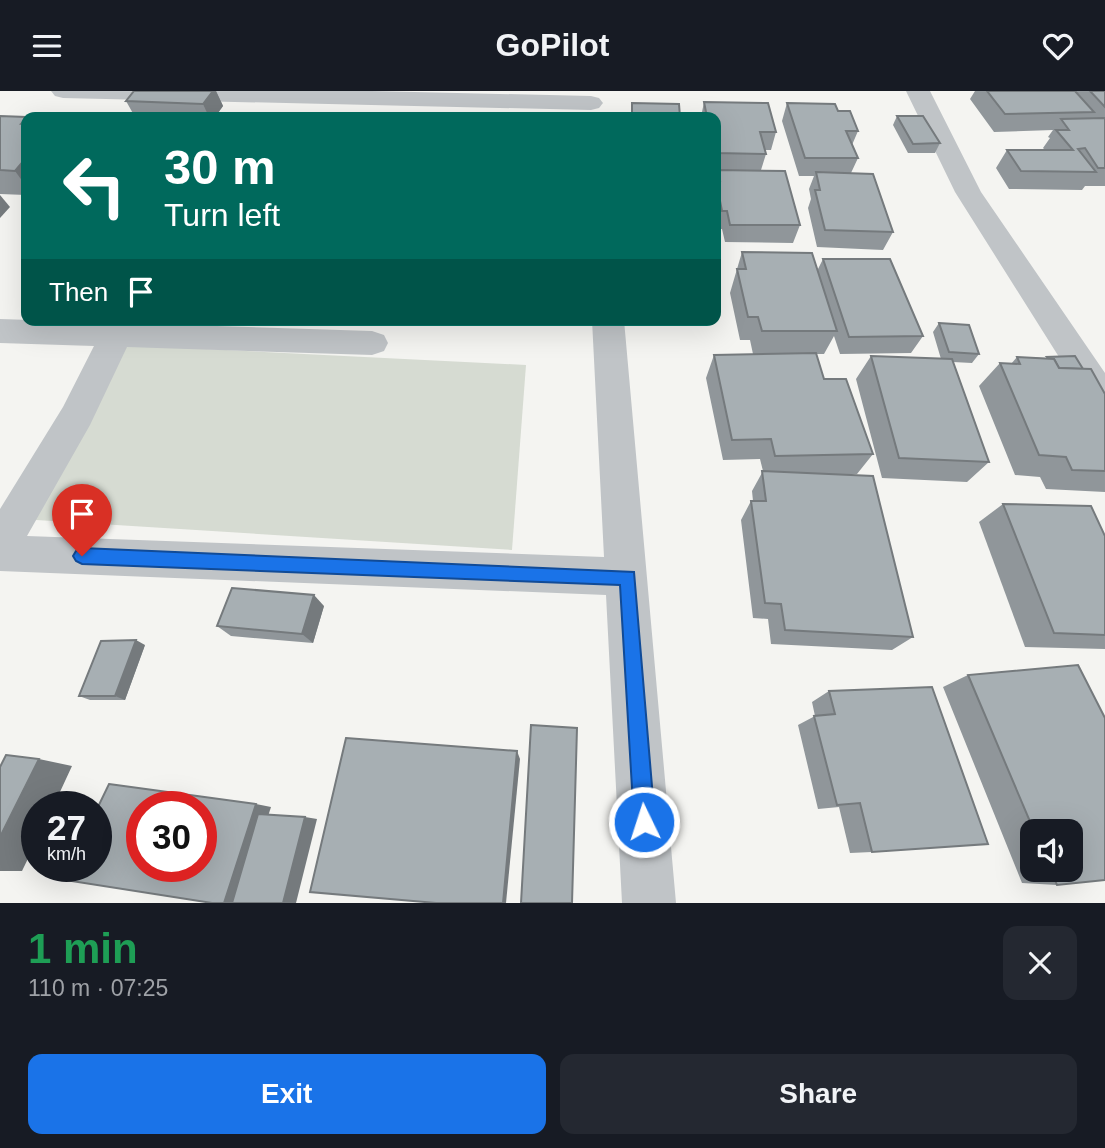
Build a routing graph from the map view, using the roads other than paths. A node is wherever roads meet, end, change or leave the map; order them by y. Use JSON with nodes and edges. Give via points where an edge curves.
{"nodes":[{"id":1,"x":63,"y":91,"type":"edge"},
{"id":2,"x":918,"y":91,"type":"edge"},
{"id":3,"x":594,"y":104,"type":"edge"},
{"id":4,"x":608,"y":326,"type":"edge"},
{"id":5,"x":0,"y":331,"type":"edge"},
{"id":6,"x":117,"y":333,"type":"junction"},
{"id":7,"x":372,"y":343,"type":"dead end"},
{"id":8,"x":1105,"y":401,"type":"edge"},
{"id":9,"x":0,"y":545,"type":"edge"},
{"id":10,"x":0,"y":553,"type":"edge"},
{"id":11,"x":628,"y":577,"type":"junction"},
{"id":12,"x":649,"y":903,"type":"edge"}],
"edges":[{"from":1,"to":3,"type":"street"},
{"from":2,"to":8,"type":"street","via":[[968,192]]},
{"from":4,"to":11,"type":"street"},
{"from":5,"to":6,"type":"street"},
{"from":6,"to":7,"type":"street"},
{"from":6,"to":9,"type":"street","via":[[77,415]]},
{"from":10,"to":11,"type":"street"},
{"from":11,"to":12,"type":"street"}]}
